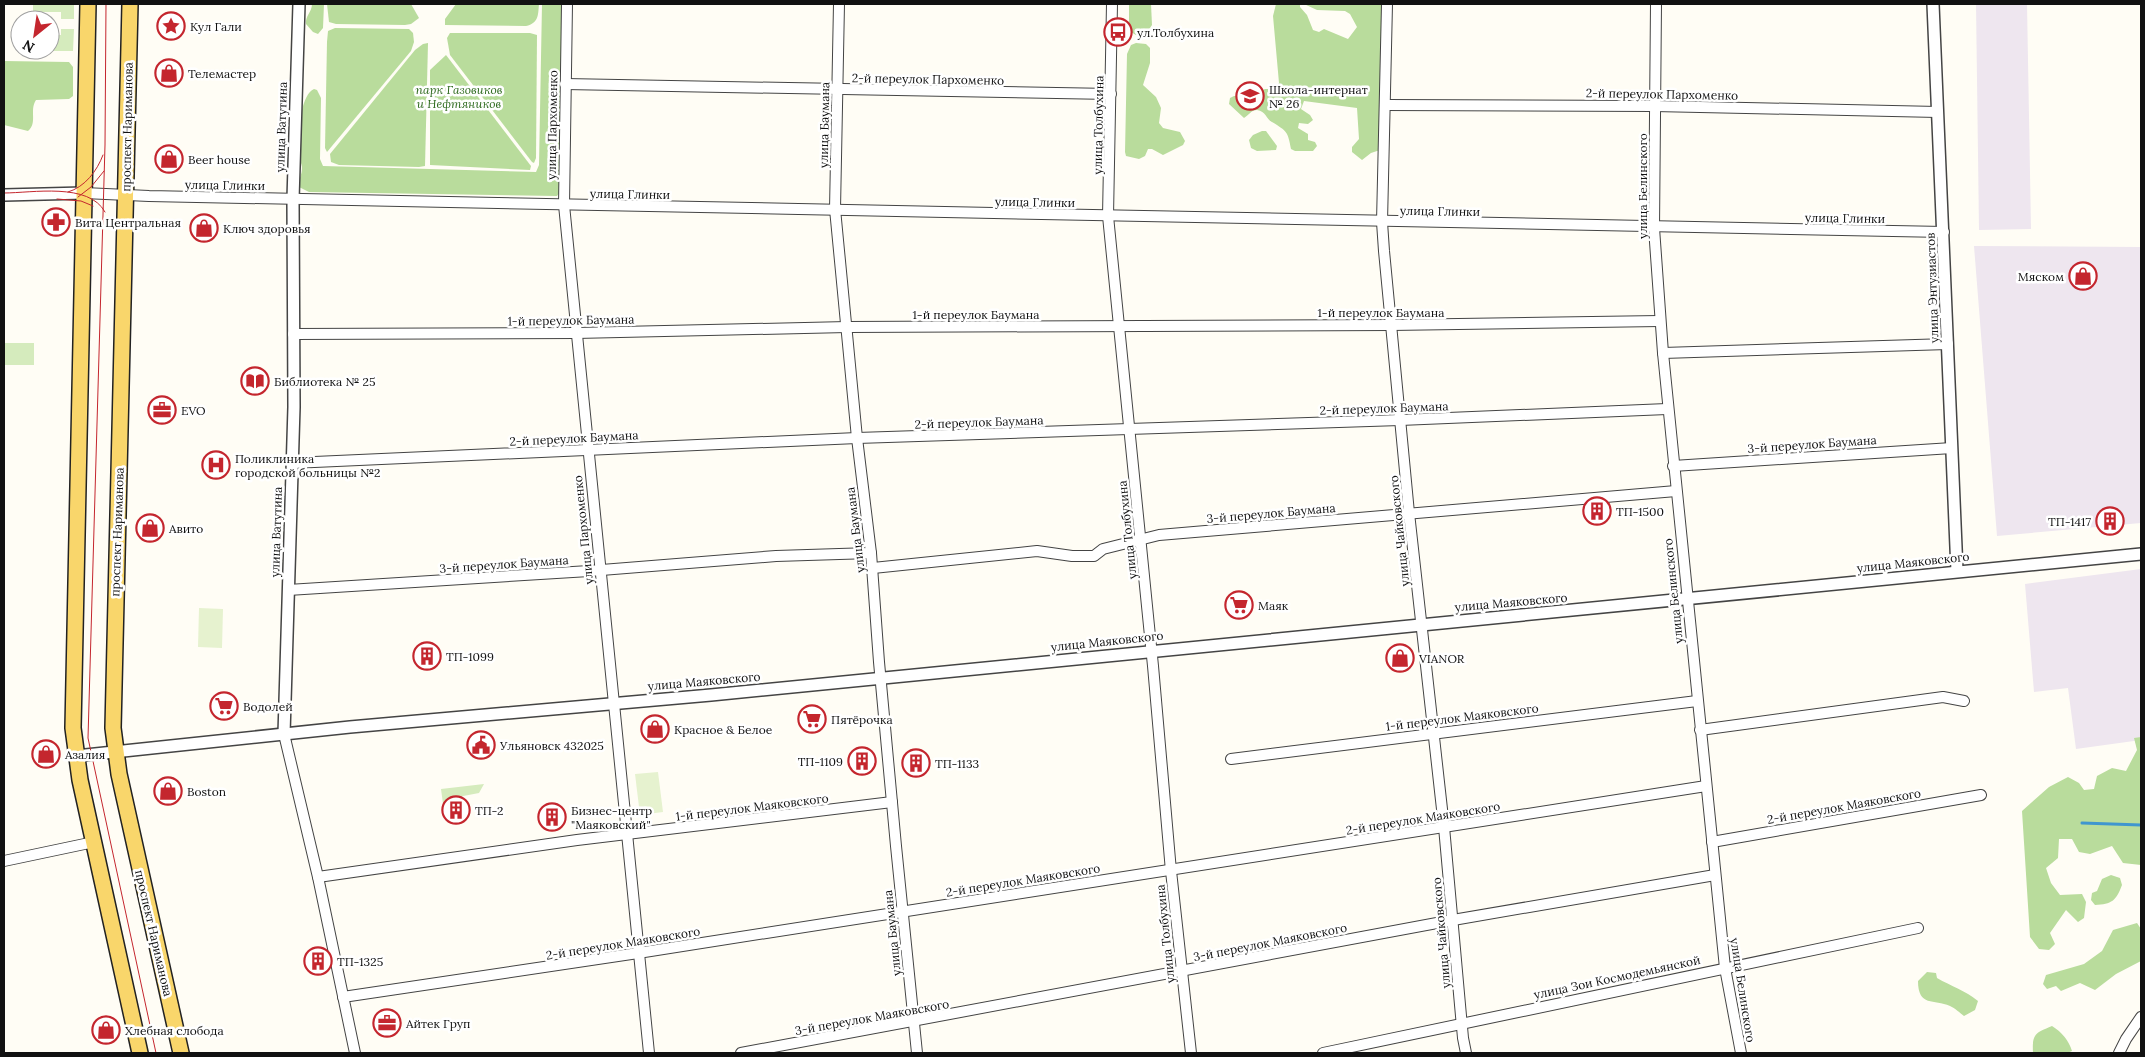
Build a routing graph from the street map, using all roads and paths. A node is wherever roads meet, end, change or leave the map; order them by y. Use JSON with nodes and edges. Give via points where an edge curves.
{"nodes":[{"id":1,"x":88,"y":4,"type":"edge"},
{"id":2,"x":130,"y":4,"type":"edge"},
{"id":3,"x":299,"y":4,"type":"edge"},
{"id":4,"x":567,"y":4,"type":"edge"},
{"id":5,"x":839,"y":4,"type":"edge"},
{"id":6,"x":1112,"y":4,"type":"edge"},
{"id":7,"x":1387,"y":4,"type":"edge"},
{"id":8,"x":1656,"y":4,"type":"edge"},
{"id":9,"x":1933,"y":4,"type":"edge"},
{"id":10,"x":565,"y":84,"type":"junction"},
{"id":11,"x":837,"y":90,"type":"junction"},
{"id":12,"x":1110,"y":94,"type":"junction"},
{"id":13,"x":1385,"y":105,"type":"junction"},
{"id":14,"x":1654,"y":106,"type":"junction"},
{"id":15,"x":1938,"y":112,"type":"junction"},
{"id":16,"x":84,"y":193,"type":"junction"},
{"id":17,"x":4,"y":195,"type":"edge"},
{"id":18,"x":126,"y":196,"type":"junction"},
{"id":19,"x":293,"y":199,"type":"junction"},
{"id":20,"x":564,"y":205,"type":"junction"},
{"id":21,"x":835,"y":209,"type":"junction"},
{"id":22,"x":1108,"y":216,"type":"junction"},
{"id":23,"x":1382,"y":222,"type":"junction"},
{"id":24,"x":1654,"y":228,"type":"junction"},
{"id":25,"x":1944,"y":232,"type":"junction"},
{"id":26,"x":1660,"y":321,"type":"junction"},
{"id":27,"x":1119,"y":325,"type":"junction"},
{"id":28,"x":1391,"y":325,"type":"junction"},
{"id":29,"x":847,"y":327,"type":"junction"},
{"id":30,"x":576,"y":333,"type":"junction"},
{"id":31,"x":293,"y":334,"type":"junction"},
{"id":32,"x":1948,"y":344,"type":"junction"},
{"id":33,"x":1663,"y":353,"type":"junction"},
{"id":34,"x":1667,"y":409,"type":"junction"},
{"id":35,"x":1400,"y":420,"type":"junction"},
{"id":36,"x":1129,"y":430,"type":"junction"},
{"id":37,"x":857,"y":438,"type":"junction"},
{"id":38,"x":1952,"y":448,"type":"junction"},
{"id":39,"x":587,"y":450,"type":"junction"},
{"id":40,"x":292,"y":463,"type":"junction"},
{"id":41,"x":1673,"y":466,"type":"junction"},
{"id":42,"x":1676,"y":491,"type":"junction"},
{"id":43,"x":1409,"y":513,"type":"junction"},
{"id":44,"x":1140,"y":539,"type":"junction"},
{"id":45,"x":871,"y":553,"type":"junction"},
{"id":46,"x":2141,"y":554,"type":"edge"},
{"id":47,"x":873,"y":568,"type":"junction"},
{"id":48,"x":599,"y":570,"type":"junction"},
{"id":49,"x":1957,"y":571,"type":"junction"},
{"id":50,"x":288,"y":590,"type":"junction"},
{"id":51,"x":1687,"y":599,"type":"junction"},
{"id":52,"x":1422,"y":624,"type":"junction"},
{"id":53,"x":1152,"y":651,"type":"junction"},
{"id":54,"x":880,"y":678,"type":"junction"},
{"id":55,"x":1697,"y":701,"type":"junction"},
{"id":56,"x":1964,"y":701,"type":"dead end"},
{"id":57,"x":613,"y":704,"type":"junction"},
{"id":58,"x":1700,"y":730,"type":"junction"},
{"id":59,"x":1433,"y":733,"type":"junction"},
{"id":60,"x":284,"y":734,"type":"junction"},
{"id":61,"x":115,"y":751,"type":"junction"},
{"id":62,"x":76,"y":756,"type":"junction"},
{"id":63,"x":1231,"y":759,"type":"dead end"},
{"id":64,"x":1706,"y":786,"type":"junction"},
{"id":65,"x":1981,"y":795,"type":"dead end"},
{"id":66,"x":892,"y":802,"type":"junction"},
{"id":67,"x":1444,"y":827,"type":"junction"},
{"id":68,"x":626,"y":834,"type":"junction"},
{"id":69,"x":94,"y":842,"type":"junction"},
{"id":70,"x":1712,"y":842,"type":"junction"},
{"id":71,"x":4,"y":861,"type":"edge"},
{"id":72,"x":1171,"y":871,"type":"junction"},
{"id":73,"x":1715,"y":875,"type":"junction"},
{"id":74,"x":318,"y":878,"type":"junction"},
{"id":75,"x":902,"y":911,"type":"junction"},
{"id":76,"x":1453,"y":920,"type":"junction"},
{"id":77,"x":1918,"y":928,"type":"dead end"},
{"id":78,"x":638,"y":953,"type":"junction"},
{"id":79,"x":1725,"y":968,"type":"junction"},
{"id":80,"x":1182,"y":972,"type":"junction"},
{"id":81,"x":343,"y":997,"type":"junction"},
{"id":82,"x":2141,"y":1017,"type":"edge"},
{"id":83,"x":913,"y":1022,"type":"junction"},
{"id":84,"x":1462,"y":1023,"type":"junction"},
{"id":85,"x":140,"y":1053,"type":"edge"},
{"id":86,"x":181,"y":1053,"type":"edge"},
{"id":87,"x":355,"y":1053,"type":"edge"},
{"id":88,"x":649,"y":1053,"type":"edge"},
{"id":89,"x":741,"y":1053,"type":"edge"},
{"id":90,"x":917,"y":1053,"type":"edge"},
{"id":91,"x":1191,"y":1053,"type":"edge"},
{"id":92,"x":1322,"y":1053,"type":"edge"},
{"id":93,"x":1466,"y":1053,"type":"edge"},
{"id":94,"x":1741,"y":1053,"type":"edge"},
{"id":95,"x":2119,"y":1053,"type":"edge"}],
"edges":[{"from":1,"to":16,"type":"main road"},
{"from":2,"to":18,"type":"main road","name":"проспект Нариманова"},
{"from":3,"to":19,"type":"street","name":"улица Ватутина"},
{"from":4,"to":10,"type":"street","name":"улица Пархоменко"},
{"from":5,"to":11,"type":"street","name":"улица Баумана"},
{"from":6,"to":12,"type":"street","name":"улица Толбухина"},
{"from":7,"to":13,"type":"street","name":"улица Чайковского"},
{"from":8,"to":14,"type":"street","name":"улица Белинского"},
{"from":9,"to":15,"type":"street","name":"улица Энтузиастов"},
{"from":10,"to":11,"type":"street","name":"2-й переулок Пархоменко"},
{"from":10,"to":20,"type":"street","name":"улица Пархоменко"},
{"from":11,"to":12,"type":"street","name":"2-й переулок Пархоменко"},
{"from":11,"to":21,"type":"street","name":"улица Баумана"},
{"from":12,"to":22,"type":"street","name":"улица Толбухина"},
{"from":13,"to":14,"type":"street","name":"2-й переулок Пархоменко"},
{"from":13,"to":23,"type":"street","name":"улица Чайковского"},
{"from":14,"to":15,"type":"street","name":"2-й переулок Пархоменко"},
{"from":14,"to":24,"type":"street","name":"улица Белинского"},
{"from":15,"to":25,"type":"street","name":"улица Энтузиастов"},
{"from":16,"to":17,"type":"street"},
{"from":16,"to":18,"type":"street","name":"улица Глинки"},
{"from":16,"to":62,"type":"main road","via":[[74,654]]},
{"from":18,"to":19,"type":"street","name":"улица Глинки"},
{"from":18,"to":61,"type":"main road","name":"проспект Нариманова","via":[[113,692]]},
{"from":19,"to":20,"type":"street","name":"улица Глинки"},
{"from":19,"to":31,"type":"street","name":"улица Ватутина"},
{"from":20,"to":21,"type":"street","name":"улица Глинки"},
{"from":20,"to":30,"type":"street","name":"улица Пархоменко"},
{"from":21,"to":22,"type":"street","name":"улица Глинки"},
{"from":21,"to":29,"type":"street","name":"улица Баумана"},
{"from":22,"to":23,"type":"street","name":"улица Глинки"},
{"from":22,"to":27,"type":"street","name":"улица Толбухина"},
{"from":23,"to":24,"type":"street","name":"улица Глинки"},
{"from":23,"to":28,"type":"street","name":"улица Чайковского"},
{"from":24,"to":25,"type":"street","name":"улица Глинки"},
{"from":24,"to":26,"type":"street","name":"улица Белинского"},
{"from":25,"to":32,"type":"street","name":"улица Энтузиастов"},
{"from":26,"to":28,"type":"street","name":"1-й переулок Баумана"},
{"from":26,"to":33,"type":"street","name":"улица Белинского"},
{"from":27,"to":28,"type":"street","name":"1-й переулок Баумана"},
{"from":27,"to":29,"type":"street","name":"1-й переулок Баумана"},
{"from":27,"to":36,"type":"street","name":"улица Толбухина"},
{"from":28,"to":35,"type":"street","name":"улица Чайковского"},
{"from":29,"to":30,"type":"street","name":"1-й переулок Баумана"},
{"from":29,"to":37,"type":"street","name":"улица Баумана"},
{"from":30,"to":31,"type":"street","name":"1-й переулок Баумана"},
{"from":30,"to":39,"type":"street","name":"улица Пархоменко"},
{"from":31,"to":40,"type":"street","name":"улица Ватутина"},
{"from":32,"to":33,"type":"street"},
{"from":32,"to":38,"type":"street","name":"улица Энтузиастов"},
{"from":33,"to":34,"type":"street","name":"улица Белинского"},
{"from":34,"to":35,"type":"street","name":"2-й переулок Баумана"},
{"from":34,"to":41,"type":"street","name":"улица Белинского"},
{"from":35,"to":36,"type":"street","name":"2-й переулок Баумана"},
{"from":35,"to":43,"type":"street","name":"улица Чайковского"},
{"from":36,"to":37,"type":"street","name":"2-й переулок Баумана"},
{"from":36,"to":44,"type":"street","name":"улица Толбухина"},
{"from":37,"to":39,"type":"street","name":"2-й переулок Баумана"},
{"from":37,"to":45,"type":"street","name":"улица Баумана"},
{"from":38,"to":41,"type":"street","name":"3-й переулок Баумана"},
{"from":38,"to":49,"type":"street","name":"улица Энтузиастов"},
{"from":39,"to":40,"type":"street","name":"2-й переулок Баумана"},
{"from":39,"to":48,"type":"street","name":"улица Пархоменко"},
{"from":40,"to":50,"type":"street","name":"улица Ватутина"},
{"from":41,"to":42,"type":"street","name":"улица Белинского"},
{"from":42,"to":43,"type":"street","name":"3-й переулок Баумана"},
{"from":42,"to":51,"type":"street","name":"улица Белинского"},
{"from":43,"to":44,"type":"street","name":"3-й переулок Баумана"},
{"from":43,"to":52,"type":"street","name":"улица Чайковского"},
{"from":44,"to":47,"type":"street","name":"3-й переулок Баумана","via":[[1103,550],[1094,556],[1037,551]]},
{"from":44,"to":53,"type":"street","name":"улица Толбухина"},
{"from":45,"to":47,"type":"street","name":"улица Баумана"},
{"from":45,"to":48,"type":"street","name":"3-й переулок Баумана","via":[[776,556]]},
{"from":46,"to":49,"type":"street","name":"улица Маяковского"},
{"from":47,"to":54,"type":"street","name":"улица Баумана"},
{"from":48,"to":50,"type":"street","name":"3-й переулок Баумана"},
{"from":48,"to":57,"type":"street","name":"улица Пархоменко"},
{"from":49,"to":51,"type":"street","name":"улица Маяковского"},
{"from":50,"to":60,"type":"street","name":"улица Ватутина"},
{"from":51,"to":52,"type":"street","name":"улица Маяковского"},
{"from":51,"to":55,"type":"street","name":"улица Белинского"},
{"from":52,"to":53,"type":"street","name":"улица Маяковского"},
{"from":52,"to":59,"type":"street","name":"улица Чайковского"},
{"from":53,"to":54,"type":"street","name":"улица Маяковского"},
{"from":53,"to":72,"type":"street","name":"улица Толбухина"},
{"from":54,"to":57,"type":"street","name":"улица Маяковского"},
{"from":54,"to":66,"type":"street","name":"улица Баумана"},
{"from":55,"to":58,"type":"street","name":"улица Белинского"},
{"from":55,"to":59,"type":"street","name":"1-й переулок Маяковского"},
{"from":56,"to":58,"type":"street","via":[[1943,697]]},
{"from":57,"to":60,"type":"street","name":"улица Маяковского"},
{"from":57,"to":68,"type":"street","name":"улица Пархоменко"},
{"from":58,"to":64,"type":"street","name":"улица Белинского"},
{"from":59,"to":63,"type":"street","name":"1-й переулок Маяковского"},
{"from":59,"to":67,"type":"street","name":"улица Чайковского"},
{"from":60,"to":61,"type":"street","name":"улица Маяковского"},
{"from":60,"to":74,"type":"street","name":"улица Ватутина"},
{"from":61,"to":62,"type":"street","name":"улица Маяковского"},
{"from":61,"to":86,"type":"main road","name":"проспект Нариманова"},
{"from":62,"to":69,"type":"main road"},
{"from":64,"to":67,"type":"street","name":"2-й переулок Маяковского"},
{"from":64,"to":70,"type":"street","name":"улица Белинского"},
{"from":65,"to":70,"type":"street","name":"2-й переулок Маяковского"},
{"from":66,"to":68,"type":"street","name":"1-й переулок Маяковского"},
{"from":66,"to":75,"type":"street","name":"улица Баумана"},
{"from":67,"to":72,"type":"street","name":"2-й переулок Маяковского"},
{"from":67,"to":76,"type":"street","name":"улица Чайковского"},
{"from":68,"to":74,"type":"street","name":"1-й переулок Маяковского"},
{"from":68,"to":78,"type":"street","name":"улица Пархоменко"},
{"from":69,"to":71,"type":"street"},
{"from":69,"to":85,"type":"main road"},
{"from":70,"to":73,"type":"street","name":"улица Белинского"},
{"from":72,"to":75,"type":"street","name":"2-й переулок Маяковского"},
{"from":72,"to":80,"type":"street","name":"улица Толбухина"},
{"from":73,"to":76,"type":"street","name":"3-й переулок Маяковского"},
{"from":73,"to":79,"type":"street","name":"улица Белинского"},
{"from":74,"to":81,"type":"street","name":"улица Ватутина"},
{"from":75,"to":78,"type":"street","name":"2-й переулок Маяковского"},
{"from":75,"to":83,"type":"street","name":"улица Баумана"},
{"from":76,"to":80,"type":"street","name":"3-й переулок Маяковского"},
{"from":76,"to":84,"type":"street","name":"улица Чайковского"},
{"from":77,"to":79,"type":"street","name":"улица Зои Космодемьянской"},
{"from":78,"to":81,"type":"street","name":"2-й переулок Маяковского"},
{"from":78,"to":88,"type":"street","name":"улица Пархоменко"},
{"from":79,"to":84,"type":"street","name":"улица Зои Космодемьянской"},
{"from":79,"to":94,"type":"street","name":"улица Белинского"},
{"from":80,"to":83,"type":"street","name":"3-й переулок Маяковского"},
{"from":80,"to":91,"type":"street","name":"улица Толбухина"},
{"from":81,"to":87,"type":"street","name":"улица Ватутина"},
{"from":82,"to":95,"type":"street"},
{"from":83,"to":89,"type":"street","name":"3-й переулок Маяковского"},
{"from":83,"to":90,"type":"street","name":"улица Баумана"},
{"from":84,"to":92,"type":"street","name":"улица Зои Космодемьянской"},
{"from":84,"to":93,"type":"street","name":"улица Чайковского"}]}
